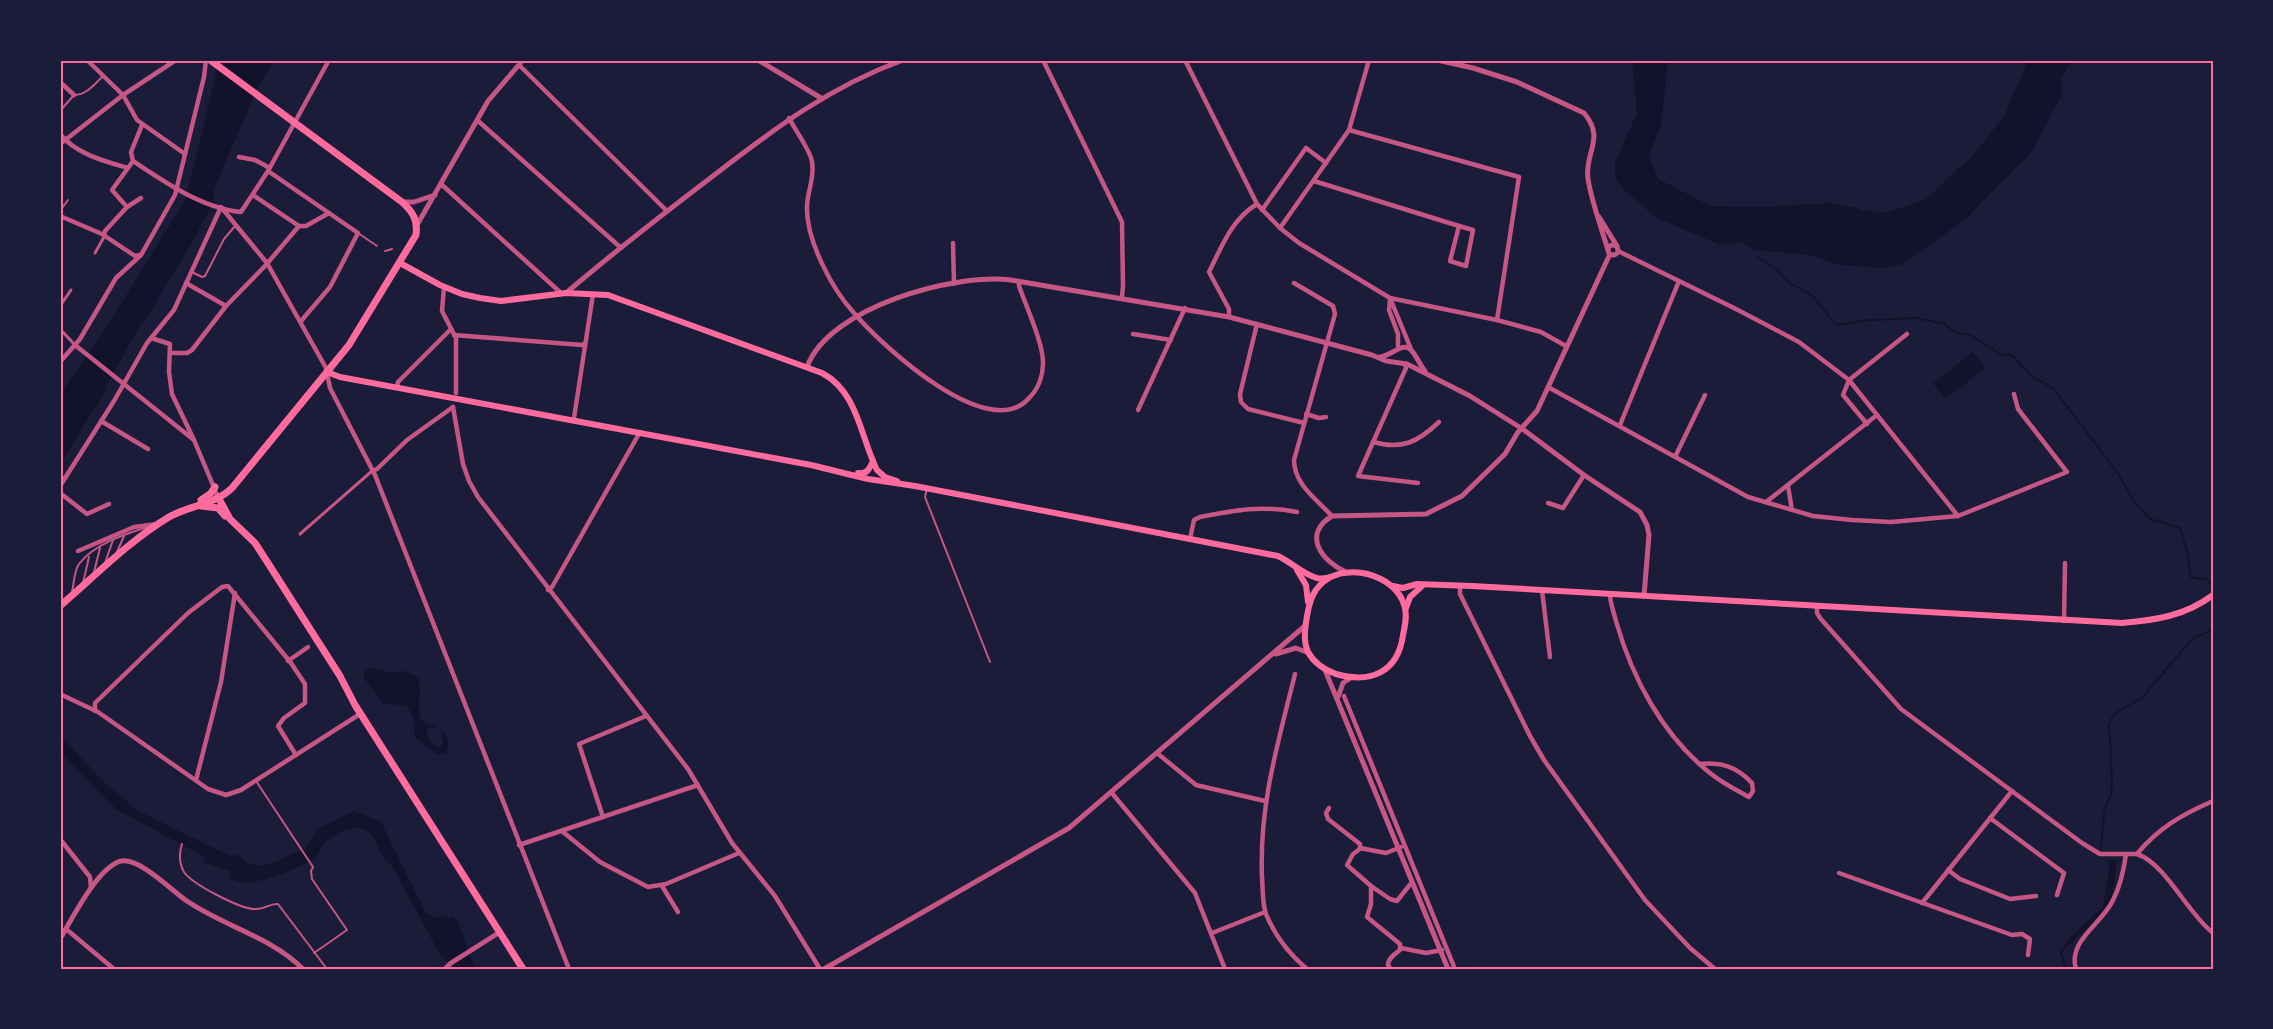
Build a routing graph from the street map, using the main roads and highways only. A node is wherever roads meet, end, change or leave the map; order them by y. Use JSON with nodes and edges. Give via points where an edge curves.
{"nodes":[{"id":1,"x":208,"y":60,"type":"edge"},
{"id":2,"x":400,"y":263,"type":"junction"},
{"id":3,"x":327,"y":372,"type":"junction"},
{"id":4,"x":873,"y":462,"type":"junction"},
{"id":5,"x":848,"y":473,"type":"junction"},
{"id":6,"x":915,"y":486,"type":"junction"},
{"id":7,"x":215,"y":487,"type":"road end"},
{"id":8,"x":218,"y":497,"type":"junction"},
{"id":9,"x":194,"y":505,"type":"junction"},
{"id":10,"x":234,"y":523,"type":"junction"},
{"id":11,"x":1288,"y":561,"type":"junction"},
{"id":12,"x":1329,"y":578,"type":"junction"},
{"id":13,"x":1392,"y":585,"type":"junction"},
{"id":14,"x":1423,"y":585,"type":"junction"},
{"id":15,"x":2213,"y":595,"type":"edge"},
{"id":16,"x":60,"y":606,"type":"edge"},
{"id":17,"x":1309,"y":607,"type":"junction"},
{"id":18,"x":1406,"y":609,"type":"junction"},
{"id":19,"x":523,"y":969,"type":"edge"}],
"edges":[{"from":1,"to":2,"type":"main road","via":[[411,210],[416,235]]},
{"from":2,"to":3,"type":"main road","via":[[349,345]]},
{"from":2,"to":4,"type":"main road","via":[[462,294],[501,301],[564,293],[615,298],[831,377],[848,395]]},
{"from":3,"to":5,"type":"main road"},
{"from":3,"to":8,"type":"main road","via":[[232,488]]},
{"from":4,"to":5,"type":"main road","via":[[864,474]]},
{"from":4,"to":6,"type":"main road","via":[[885,477]]},
{"from":5,"to":6,"type":"main road"},
{"from":6,"to":11,"type":"main road"},
{"from":7,"to":9,"type":"main road"},
{"from":8,"to":9,"type":"main road"},
{"from":8,"to":10,"type":"main road"},
{"from":9,"to":10,"type":"main road","via":[[218,508]]},
{"from":9,"to":16,"type":"main road","via":[[159,523]]},
{"from":10,"to":19,"type":"main road","via":[[261,552]]},
{"from":11,"to":12,"type":"main road","via":[[1310,575]]},
{"from":11,"to":17,"type":"main road","via":[[1305,581]]},
{"from":12,"to":13,"type":"main road","via":[[1346,572],[1378,577]]},
{"from":12,"to":17,"type":"main road","via":[[1316,589]]},
{"from":13,"to":14,"type":"main road"},
{"from":13,"to":18,"type":"main road"},
{"from":14,"to":15,"type":"main road","via":[[2122,623],[2155,621],[2182,613]]},
{"from":14,"to":18,"type":"main road","via":[[1410,597]]},
{"from":17,"to":18,"type":"main road","via":[[1305,642],[1309,653],[1324,668],[1352,677],[1373,676],[1393,662],[1401,647]]}]}
